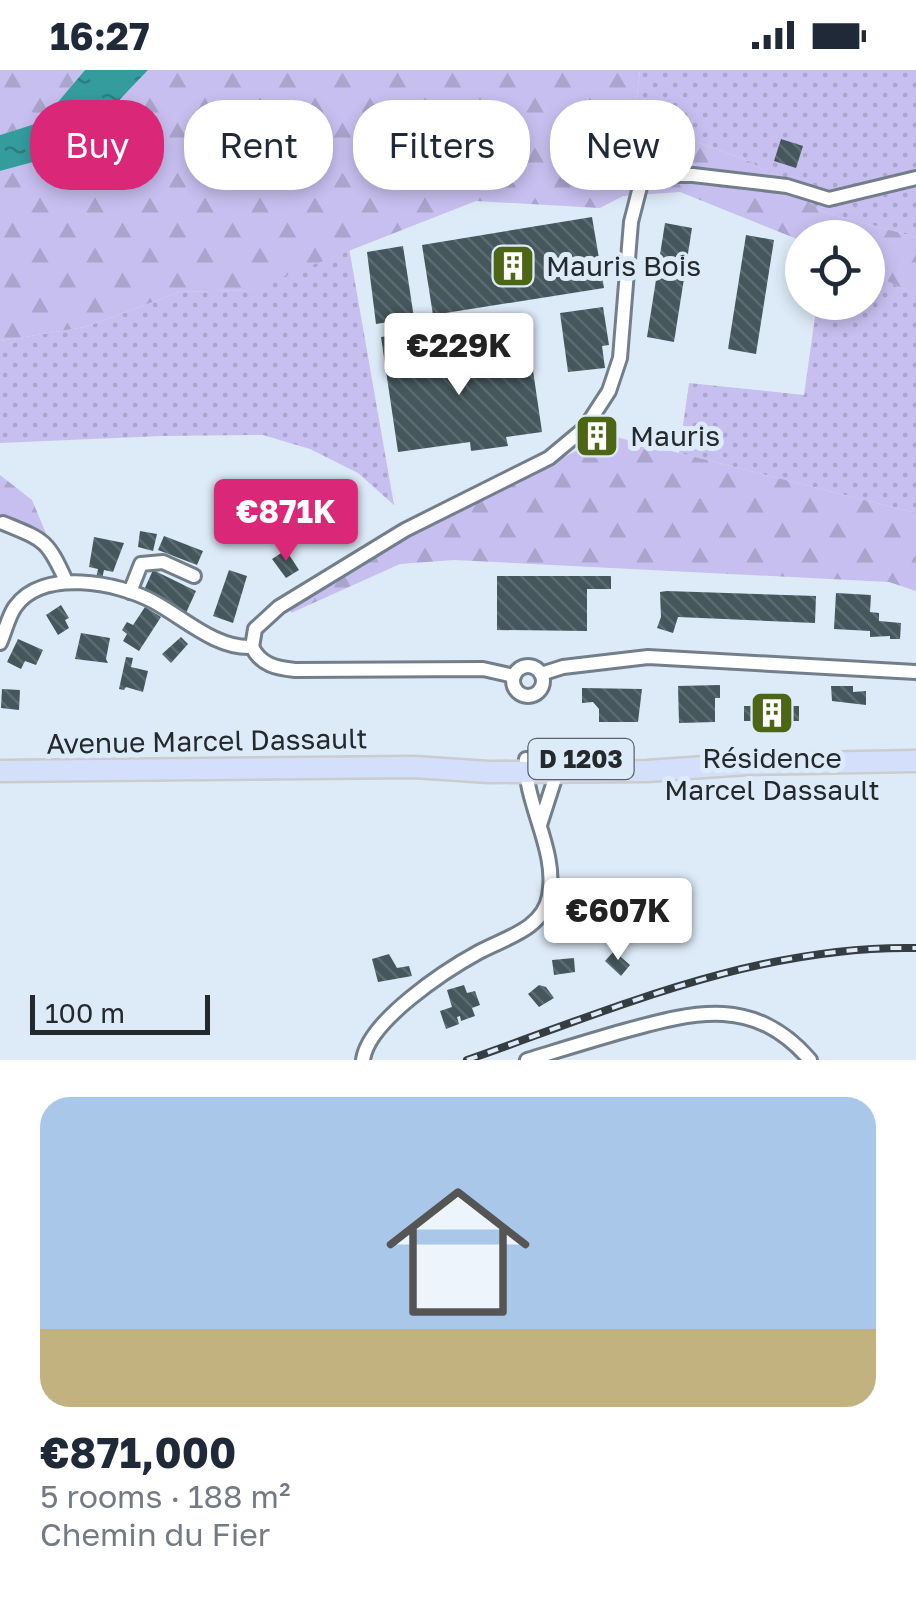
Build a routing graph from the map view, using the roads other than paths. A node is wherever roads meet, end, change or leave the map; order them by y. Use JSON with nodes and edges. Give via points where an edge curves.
{"nodes":[{"id":1,"x":916,"y":178,"type":"edge"},
{"id":2,"x":3,"y":523,"type":"dead end"},
{"id":3,"x":194,"y":576,"type":"dead end"},
{"id":4,"x":66,"y":581,"type":"junction"},
{"id":5,"x":130,"y":592,"type":"junction"},
{"id":6,"x":0,"y":643,"type":"edge"},
{"id":7,"x":252,"y":646,"type":"junction"},
{"id":8,"x":916,"y":672,"type":"edge"},
{"id":9,"x":541,"y":674,"type":"junction"},
{"id":10,"x":514,"y":676,"type":"junction"},
{"id":11,"x":916,"y":761,"type":"edge"},
{"id":12,"x":525,"y":765,"type":"junction"},
{"id":13,"x":557,"y":766,"type":"junction"},
{"id":14,"x":0,"y":771,"type":"edge"},
{"id":15,"x":540,"y":828,"type":"junction"},
{"id":16,"x":364,"y":1060,"type":"edge"},
{"id":17,"x":528,"y":1060,"type":"edge"},
{"id":18,"x":810,"y":1060,"type":"edge"}],
"edges":[{"from":1,"to":7,"type":"street","via":[[829,198],[693,175],[652,175],[640,183],[620,358],[610,390],[585,428],[549,458],[405,530],[279,607],[255,629]]},
{"from":2,"to":4,"type":"street","via":[[51,548]]},
{"from":3,"to":5,"type":"street","via":[[163,562],[141,564]]},
{"from":4,"to":5,"type":"street"},
{"from":4,"to":6,"type":"street","via":[[43,586],[16,606]]},
{"from":5,"to":7,"type":"street","via":[[229,644]]},
{"from":7,"to":10,"type":"street","via":[[268,664],[295,670],[483,669]]},
{"from":8,"to":9,"type":"street","via":[[648,657]]},
{"from":9,"to":10,"type":"street","via":[[526,666]]},
{"from":9,"to":10,"type":"street","via":[[541,688],[530,695],[517,691]]},
{"from":11,"to":13,"type":"main road","name":"Avenue Marcel Dassault","number":"D 1203","via":[[696,770]]},
{"from":12,"to":13,"type":"main road","name":"Avenue Marcel Dassault","number":"D 1203"},
{"from":12,"to":14,"type":"main road","name":"Avenue Marcel Dassault","number":"D 1203"},
{"from":12,"to":15,"type":"street"},
{"from":13,"to":15,"type":"street"},
{"from":15,"to":16,"type":"street","via":[[550,889],[538,918],[459,964],[384,1022]]},
{"from":17,"to":18,"type":"street","via":[[687,1013],[718,1012],[780,1033]]}]}
